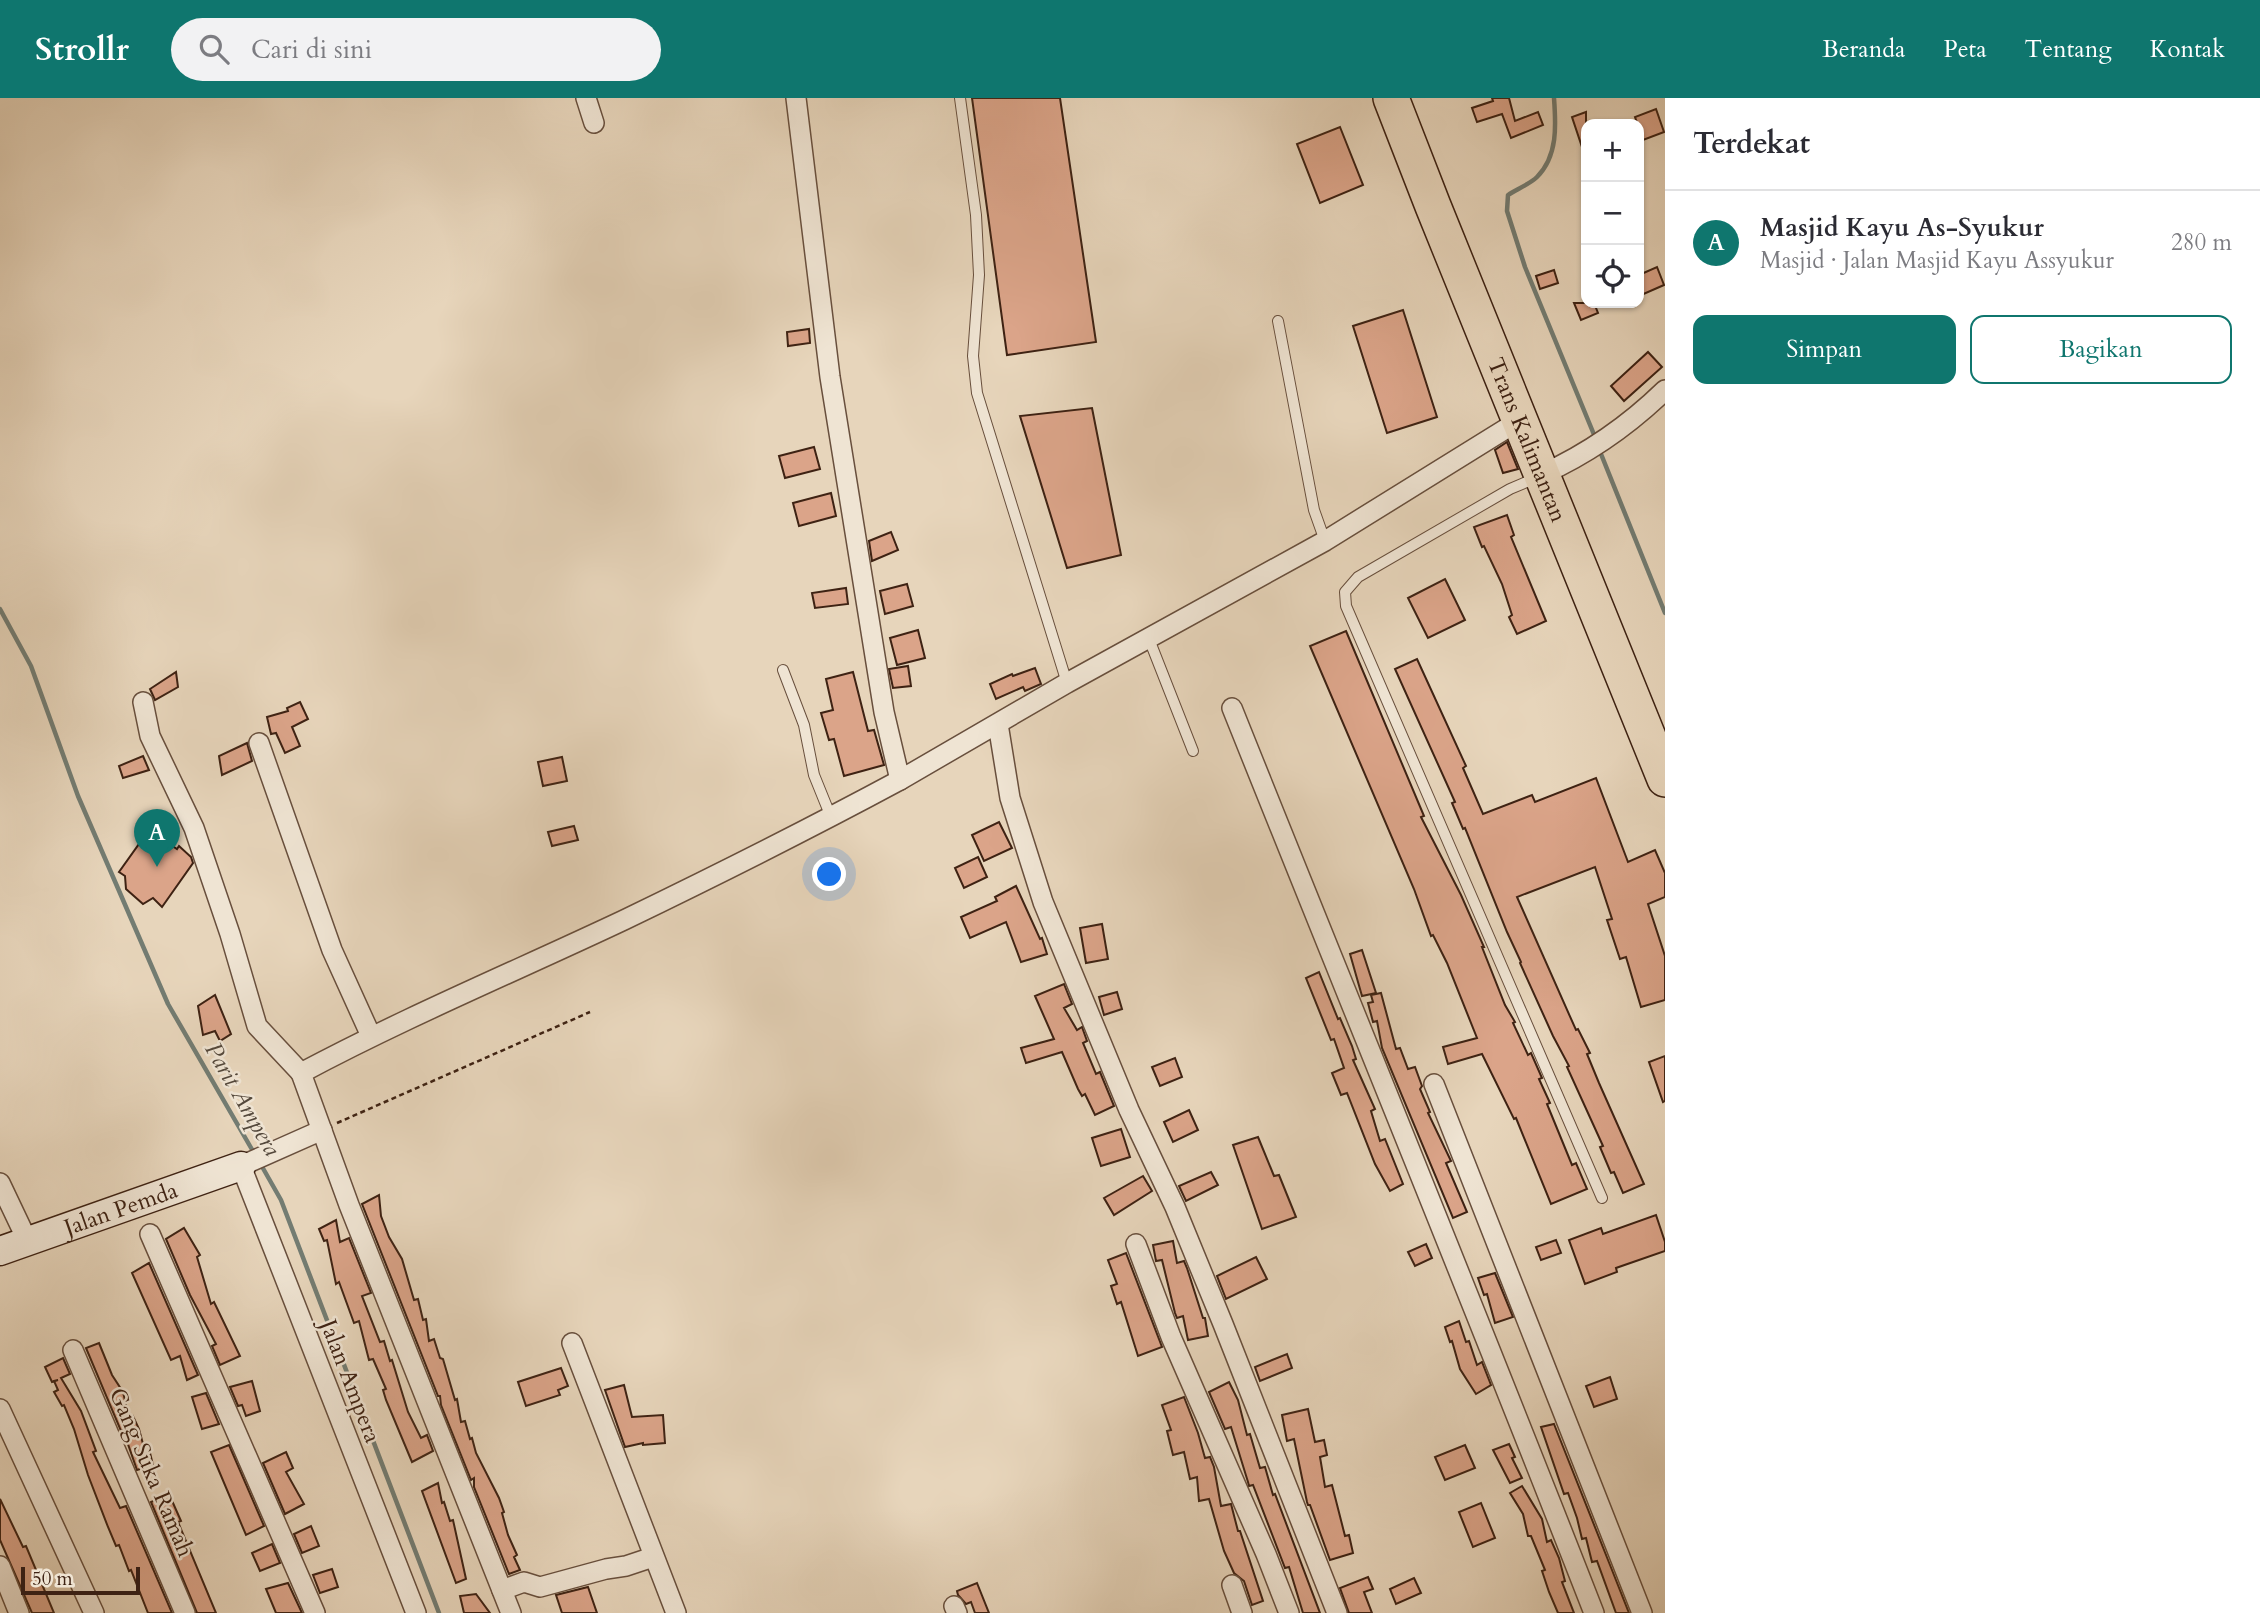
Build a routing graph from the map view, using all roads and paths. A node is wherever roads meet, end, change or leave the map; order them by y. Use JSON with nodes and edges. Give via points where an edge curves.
{"nodes":[{"id":1,"x":586,"y":98,"type":"edge"},
{"id":2,"x":796,"y":98,"type":"edge"},
{"id":3,"x":960,"y":98,"type":"edge"},
{"id":4,"x":1391,"y":98,"type":"edge"},
{"id":5,"x":594,"y":123,"type":"dead end"},
{"id":6,"x":1278,"y":321,"type":"dead end"},
{"id":7,"x":1665,"y":390,"type":"edge"},
{"id":8,"x":1520,"y":420,"type":"junction"},
{"id":9,"x":1543,"y":474,"type":"junction"},
{"id":10,"x":1325,"y":541,"type":"junction"},
{"id":11,"x":1149,"y":639,"type":"junction"},
{"id":12,"x":783,"y":670,"type":"dead end"},
{"id":13,"x":1067,"y":683,"type":"junction"},
{"id":14,"x":142,"y":702,"type":"dead end"},
{"id":15,"x":1232,"y":708,"type":"dead end"},
{"id":16,"x":998,"y":724,"type":"junction"},
{"id":17,"x":259,"y":743,"type":"dead end"},
{"id":18,"x":1194,"y":751,"type":"dead end"},
{"id":19,"x":1665,"y":779,"type":"edge"},
{"id":20,"x":900,"y":780,"type":"junction"},
{"id":21,"x":831,"y":818,"type":"junction"},
{"id":22,"x":590,"y":1012,"type":"dead end"},
{"id":23,"x":370,"y":1036,"type":"junction"},
{"id":24,"x":301,"y":1073,"type":"junction"},
{"id":25,"x":1434,"y":1084,"type":"dead end"},
{"id":26,"x":321,"y":1130,"type":"junction"},
{"id":27,"x":246,"y":1170,"type":"junction"},
{"id":28,"x":0,"y":1183,"type":"edge"},
{"id":29,"x":1602,"y":1198,"type":"dead end"},
{"id":30,"x":149,"y":1234,"type":"dead end"},
{"id":31,"x":28,"y":1242,"type":"junction"},
{"id":32,"x":1136,"y":1244,"type":"dead end"},
{"id":33,"x":0,"y":1251,"type":"edge"},
{"id":34,"x":572,"y":1343,"type":"dead end"},
{"id":35,"x":72,"y":1350,"type":"dead end"},
{"id":36,"x":0,"y":1409,"type":"edge"},
{"id":37,"x":653,"y":1557,"type":"junction"},
{"id":38,"x":0,"y":1566,"type":"edge"},
{"id":39,"x":1232,"y":1585,"type":"dead end"},
{"id":40,"x":502,"y":1590,"type":"junction"},
{"id":41,"x":19,"y":1613,"type":"edge"},
{"id":42,"x":94,"y":1613,"type":"edge"},
{"id":43,"x":185,"y":1613,"type":"edge"},
{"id":44,"x":315,"y":1613,"type":"edge"},
{"id":45,"x":416,"y":1613,"type":"edge"},
{"id":46,"x":511,"y":1613,"type":"edge"},
{"id":47,"x":676,"y":1613,"type":"edge"},
{"id":48,"x":1242,"y":1613,"type":"edge"},
{"id":49,"x":1289,"y":1613,"type":"edge"},
{"id":50,"x":1337,"y":1613,"type":"edge"},
{"id":51,"x":1594,"y":1613,"type":"edge"},
{"id":52,"x":1642,"y":1613,"type":"edge"}],
"edges":[{"from":1,"to":5,"type":"street"},
{"from":2,"to":20,"type":"street","via":[[830,377],[884,712]]},
{"from":3,"to":13,"type":"lane","via":[[979,275],[973,356],[977,393]]},
{"from":4,"to":8,"type":"highway","name":"Trans Kalimantan"},
{"from":6,"to":10,"type":"lane","via":[[1314,510]]},
{"from":7,"to":9,"type":"street","via":[[1595,446]]},
{"from":8,"to":9,"type":"highway","name":"Trans Kalimantan"},
{"from":8,"to":10,"type":"street"},
{"from":9,"to":19,"type":"highway","name":"Trans Kalimantan"},
{"from":9,"to":29,"type":"lane","via":[[1358,577],[1345,592],[1346,606]]},
{"from":10,"to":11,"type":"street"},
{"from":11,"to":13,"type":"street"},
{"from":11,"to":18,"type":"lane"},
{"from":12,"to":21,"type":"lane"},
{"from":13,"to":16,"type":"street"},
{"from":14,"to":24,"type":"street","via":[[150,736],[194,828],[257,1026]]},
{"from":15,"to":51,"type":"street"},
{"from":16,"to":20,"type":"street"},
{"from":16,"to":50,"type":"street","via":[[1010,798],[1043,902],[1214,1301]]},
{"from":17,"to":23,"type":"street","via":[[328,940]]},
{"from":20,"to":21,"type":"street"},
{"from":21,"to":23,"type":"street","via":[[624,920]]},
{"from":22,"to":26,"type":"path"},
{"from":23,"to":24,"type":"street"},
{"from":24,"to":26,"type":"street"},
{"from":25,"to":52,"type":"street"},
{"from":26,"to":27,"type":"street","via":[[271,1152]]},
{"from":26,"to":40,"type":"street"},
{"from":27,"to":31,"type":"street","name":"Jalan Pemda"},
{"from":27,"to":45,"type":"street","name":"Jalan Ampera"},
{"from":28,"to":31,"type":"street"},
{"from":30,"to":44,"type":"street"},
{"from":31,"to":33,"type":"street","name":"Jalan Pemda"},
{"from":32,"to":49,"type":"street"},
{"from":34,"to":37,"type":"street"},
{"from":35,"to":43,"type":"street","name":"Gang Suka Ramah"},
{"from":36,"to":42,"type":"street"},
{"from":37,"to":40,"type":"street","via":[[540,1587],[524,1582]]},
{"from":37,"to":47,"type":"street"},
{"from":38,"to":41,"type":"street"},
{"from":39,"to":48,"type":"street"},
{"from":40,"to":46,"type":"street"}]}
